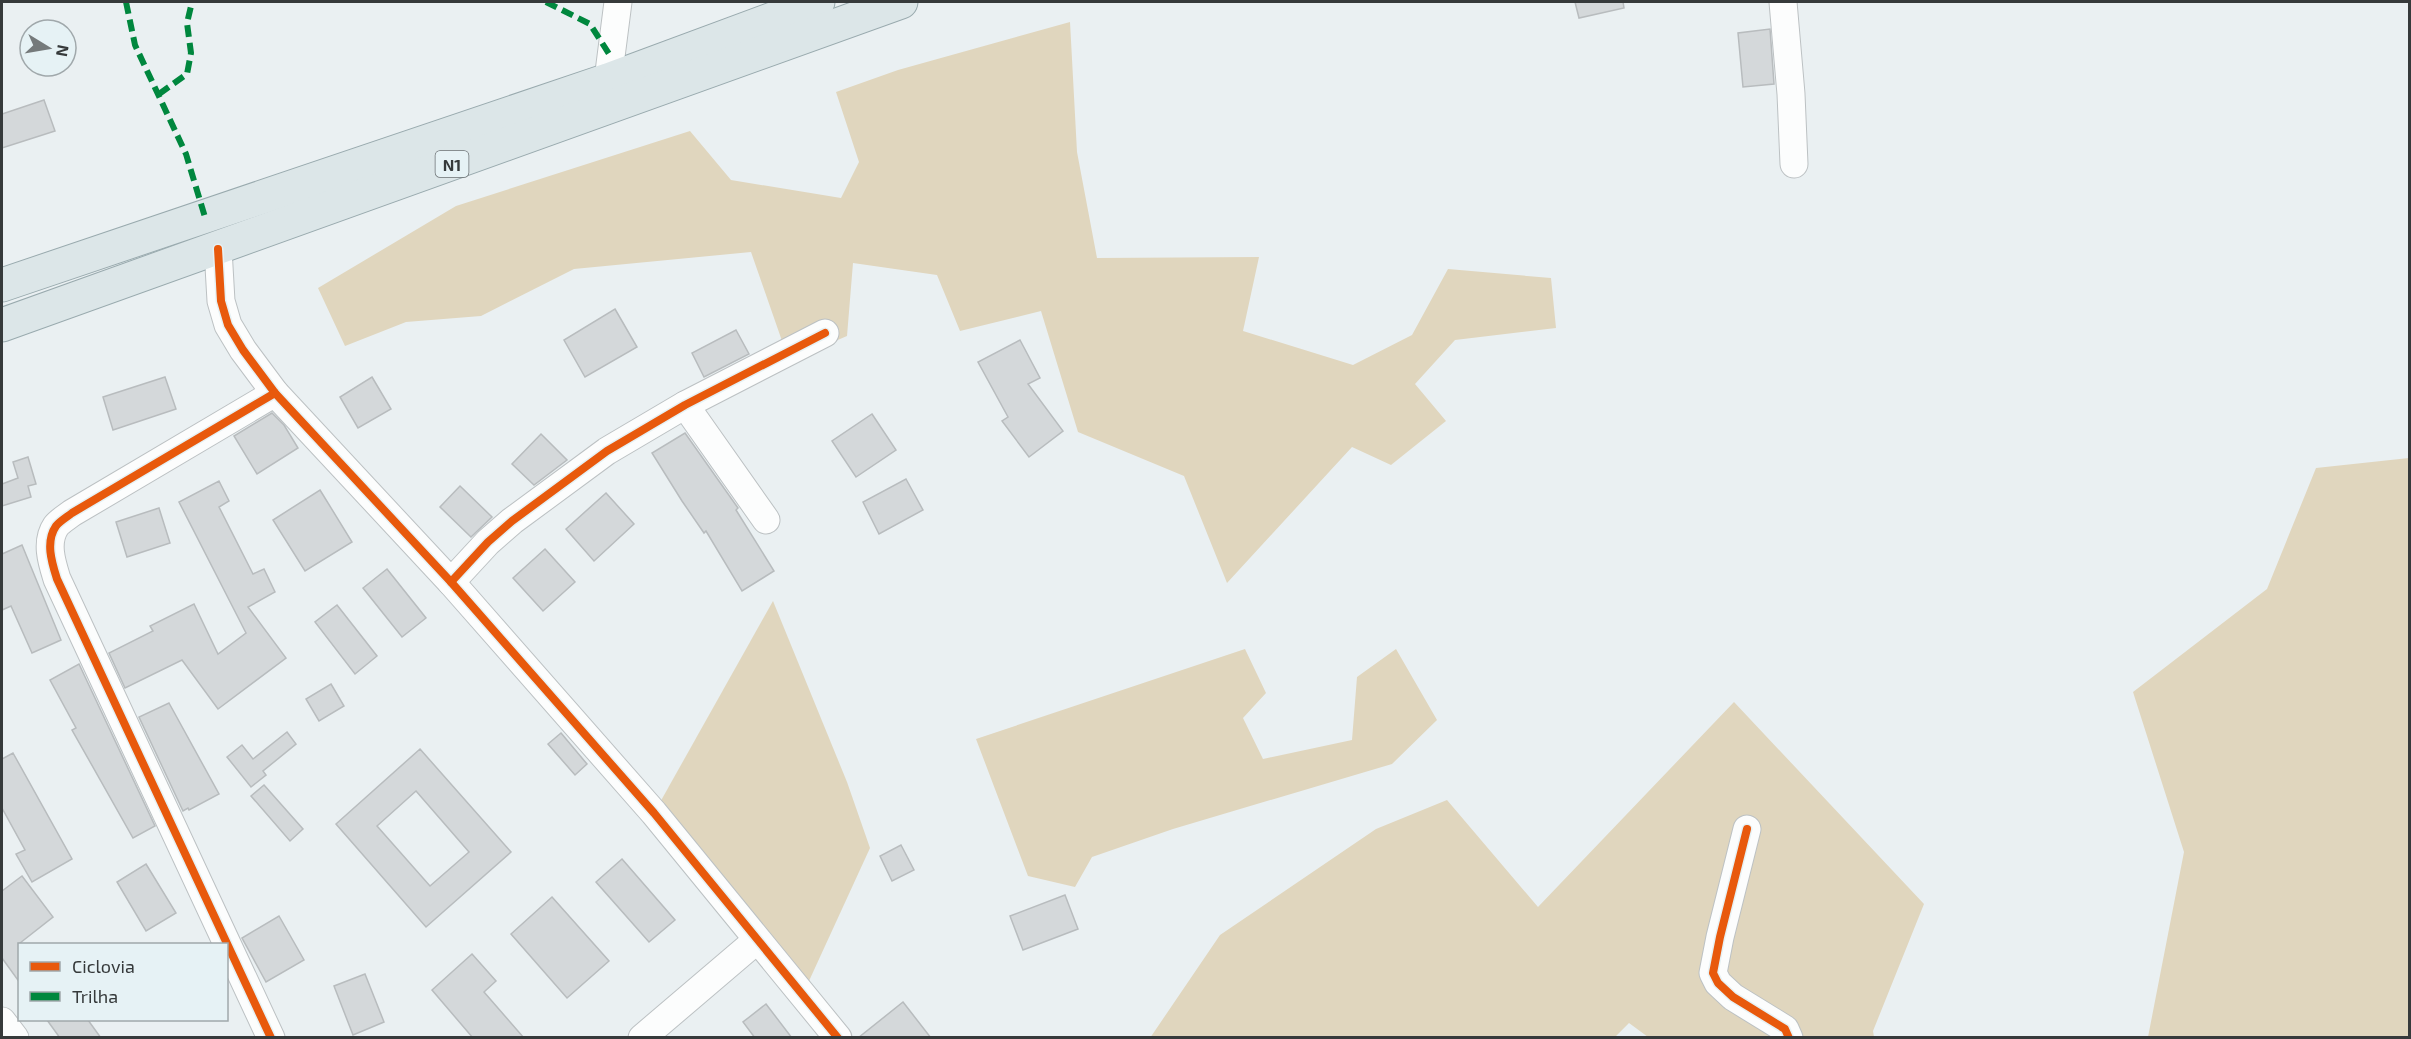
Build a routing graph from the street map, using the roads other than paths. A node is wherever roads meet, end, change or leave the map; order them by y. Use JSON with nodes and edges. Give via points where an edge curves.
{"nodes":[{"id":1,"x":618,"y":2,"type":"edge"},
{"id":2,"x":818,"y":2,"type":"edge"},
{"id":3,"x":901,"y":2,"type":"edge"},
{"id":4,"x":1783,"y":2,"type":"edge"},
{"id":5,"x":608,"y":80,"type":"junction"},
{"id":6,"x":1794,"y":164,"type":"dead end"},
{"id":7,"x":218,"y":249,"type":"junction"},
{"id":8,"x":2,"y":285,"type":"edge"},
{"id":9,"x":2,"y":325,"type":"edge"},
{"id":10,"x":825,"y":333,"type":"dead end"},
{"id":11,"x":275,"y":393,"type":"junction"},
{"id":12,"x":685,"y":405,"type":"junction"},
{"id":13,"x":766,"y":520,"type":"dead end"},
{"id":14,"x":451,"y":582,"type":"junction"},
{"id":15,"x":1747,"y":829,"type":"dead end"},
{"id":16,"x":757,"y":940,"type":"junction"},
{"id":17,"x":227,"y":943,"type":"edge"},
{"id":18,"x":228,"y":946,"type":"edge"},
{"id":19,"x":2,"y":1021,"type":"edge"},
{"id":20,"x":15,"y":1038,"type":"edge"},
{"id":21,"x":271,"y":1038,"type":"edge"},
{"id":22,"x":642,"y":1038,"type":"edge"},
{"id":23,"x":837,"y":1038,"type":"edge"},
{"id":24,"x":1789,"y":1038,"type":"edge"}],
"edges":[{"from":1,"to":5,"type":"street"},
{"from":2,"to":5,"type":"main road","number":"N1"},
{"from":3,"to":7,"type":"main road","number":"N1"},
{"from":4,"to":6,"type":"street"},
{"from":5,"to":8,"type":"main road","number":"N1"},
{"from":7,"to":9,"type":"main road","number":"N1"},
{"from":7,"to":11,"type":"street","via":[[221,302],[228,325]]},
{"from":10,"to":12,"type":"street"},
{"from":11,"to":14,"type":"street"},
{"from":11,"to":17,"type":"street","via":[[72,513],[57,526],[51,540],[51,558],[62,590]]},
{"from":12,"to":13,"type":"street"},
{"from":12,"to":14,"type":"street","via":[[607,451],[542,497],[488,542]]},
{"from":14,"to":16,"type":"street","via":[[654,813]]},
{"from":15,"to":24,"type":"street","via":[[1713,973],[1733,997],[1785,1029]]},
{"from":16,"to":22,"type":"street"},
{"from":16,"to":23,"type":"street"},
{"from":18,"to":21,"type":"street"},
{"from":19,"to":20,"type":"street"}]}
